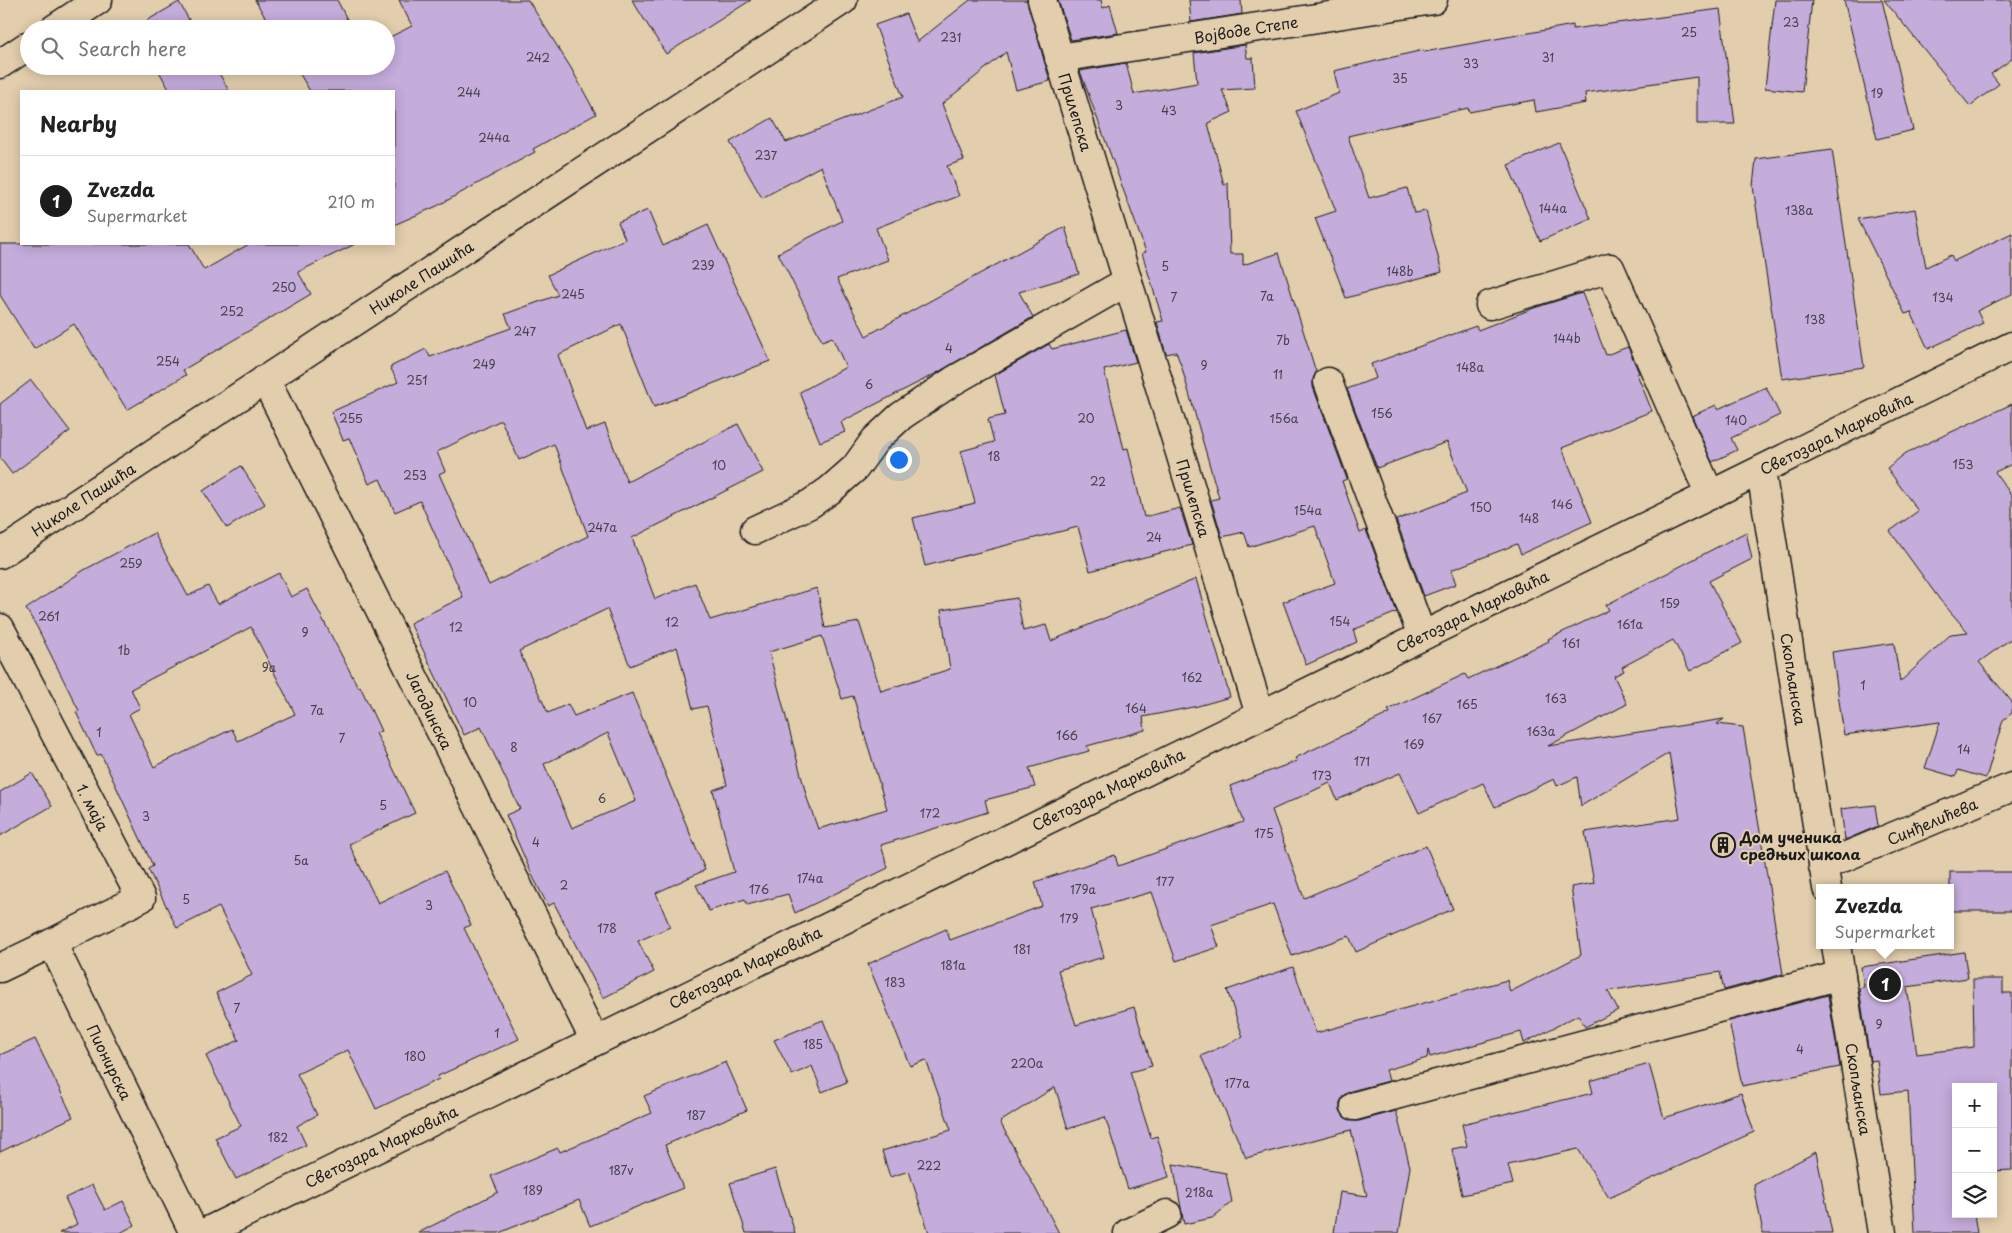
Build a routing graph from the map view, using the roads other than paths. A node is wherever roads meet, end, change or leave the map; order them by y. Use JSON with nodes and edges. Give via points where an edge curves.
{"nodes":[{"id":1,"x":98,"y":0,"type":"edge"},
{"id":2,"x":843,"y":0,"type":"edge"},
{"id":3,"x":1042,"y":0,"type":"edge"},
{"id":4,"x":1433,"y":0,"type":"edge"},
{"id":5,"x":68,"y":20,"type":"edge"},
{"id":6,"x":20,"y":51,"type":"edge"},
{"id":7,"x":1059,"y":58,"type":"junction"},
{"id":8,"x":0,"y":64,"type":"edge"},
{"id":9,"x":1128,"y":281,"type":"junction"},
{"id":10,"x":1490,"y":305,"type":"dead end"},
{"id":11,"x":2012,"y":346,"type":"edge"},
{"id":12,"x":265,"y":379,"type":"junction"},
{"id":13,"x":1328,"y":382,"type":"dead end"},
{"id":14,"x":1761,"y":471,"type":"junction"},
{"id":15,"x":1710,"y":495,"type":"junction"},
{"id":16,"x":755,"y":530,"type":"dead end"},
{"id":17,"x":0,"y":554,"type":"edge"},
{"id":18,"x":0,"y":628,"type":"edge"},
{"id":19,"x":1422,"y":636,"type":"junction"},
{"id":20,"x":1260,"y":715,"type":"junction"},
{"id":21,"x":2012,"y":787,"type":"edge"},
{"id":22,"x":1825,"y":877,"type":"edge"},
{"id":23,"x":52,"y":943,"type":"junction"},
{"id":24,"x":1837,"y":949,"type":"edge"},
{"id":25,"x":0,"y":968,"type":"edge"},
{"id":26,"x":1841,"y":975,"type":"junction"},
{"id":27,"x":595,"y":1041,"type":"junction"},
{"id":28,"x":1355,"y":1106,"type":"dead end"},
{"id":29,"x":1167,"y":1214,"type":"dead end"},
{"id":30,"x":194,"y":1233,"type":"edge"},
{"id":31,"x":204,"y":1233,"type":"edge"},
{"id":32,"x":1128,"y":1233,"type":"edge"},
{"id":33,"x":1882,"y":1233,"type":"edge"}],
"edges":[{"from":1,"to":5,"type":"street"},
{"from":2,"to":12,"type":"street","name":"Николе Пашића"},
{"from":3,"to":7,"type":"street","name":"Прилепска"},
{"from":4,"to":7,"type":"street","name":"Војводе Степе"},
{"from":6,"to":8,"type":"street"},
{"from":7,"to":9,"type":"street","name":"Прилепска"},
{"from":9,"to":16,"type":"street","via":[[938,391],[901,416],[876,440],[855,468],[830,490],[810,504]]},
{"from":9,"to":20,"type":"street","name":"Прилепска"},
{"from":10,"to":15,"type":"street","via":[[1610,268]]},
{"from":11,"to":14,"type":"street","name":"Светозара Марковића"},
{"from":12,"to":17,"type":"street","name":"Николе Пашића"},
{"from":12,"to":27,"type":"street","name":"Јагодинска"},
{"from":13,"to":19,"type":"street"},
{"from":14,"to":15,"type":"street","name":"Светозара Марковића"},
{"from":14,"to":22,"type":"street","name":"Скопљанска"},
{"from":15,"to":19,"type":"street","name":"Светозара Марковића"},
{"from":18,"to":23,"type":"street","name":"1. маја","via":[[141,898]]},
{"from":19,"to":20,"type":"street","name":"Светозара Марковића"},
{"from":20,"to":27,"type":"street","name":"Светозара Марковића"},
{"from":21,"to":22,"type":"street","name":"Синђелићева"},
{"from":23,"to":25,"type":"street"},
{"from":23,"to":30,"type":"street","name":"Пионирска"},
{"from":24,"to":26,"type":"street","name":"Скопљанска"},
{"from":26,"to":28,"type":"street"},
{"from":26,"to":33,"type":"street","name":"Скопљанска"},
{"from":27,"to":31,"type":"street","name":"Светозара Марковића"},
{"from":29,"to":32,"type":"street"}]}
